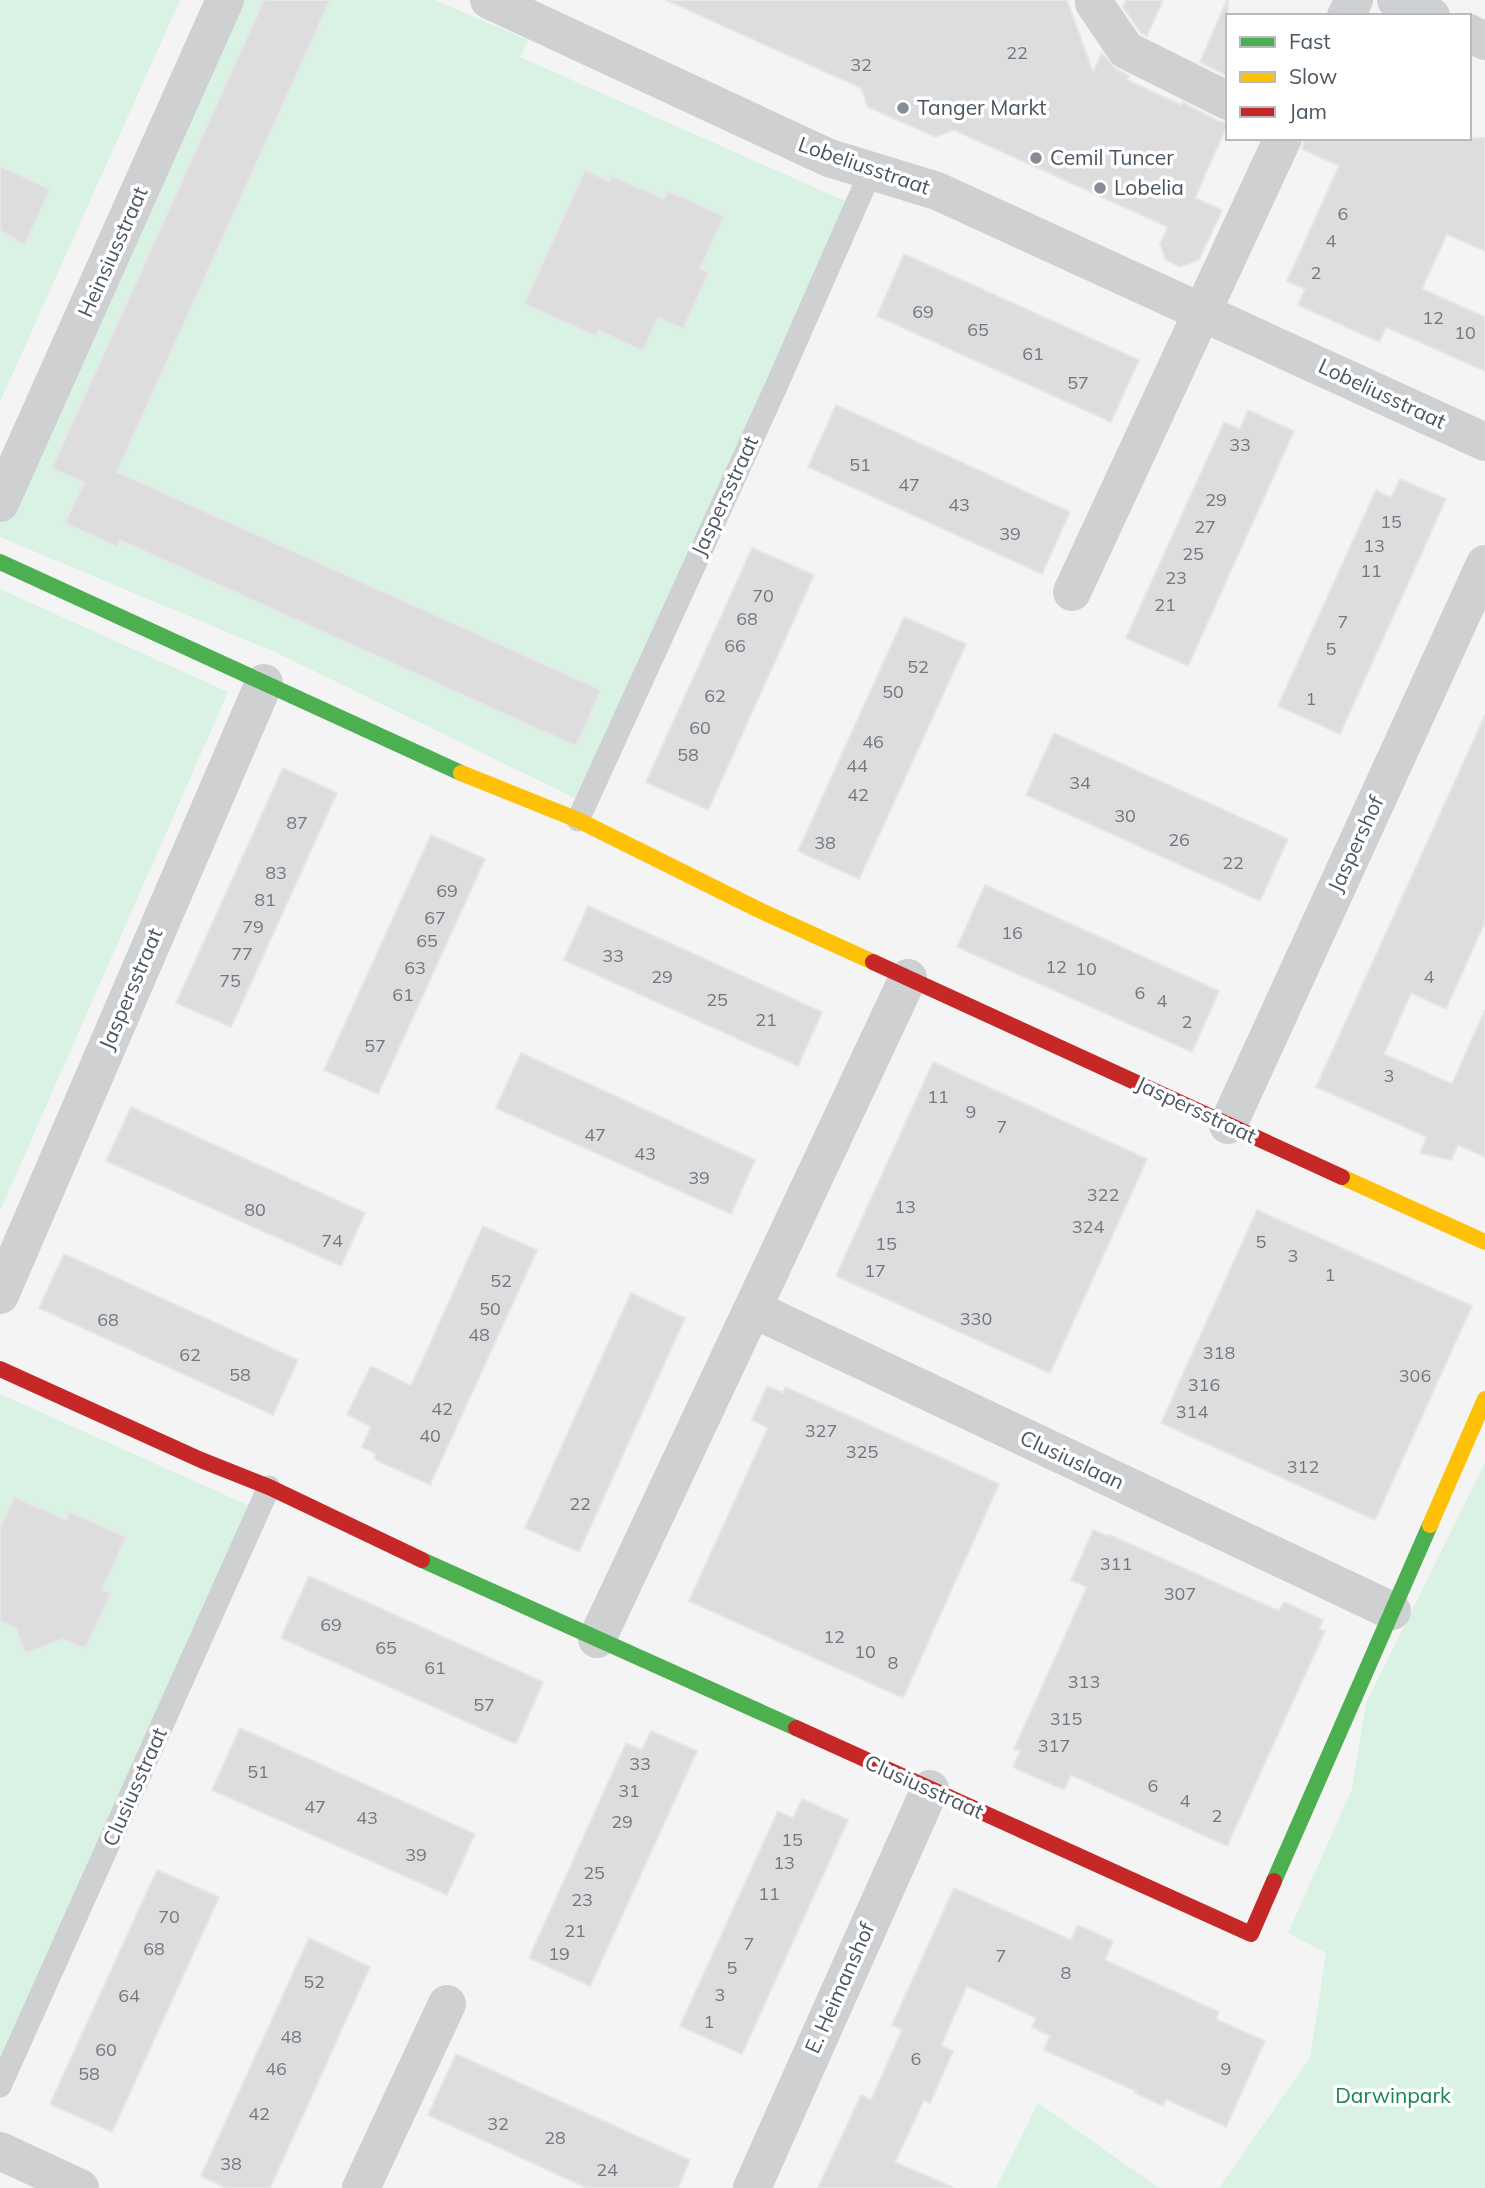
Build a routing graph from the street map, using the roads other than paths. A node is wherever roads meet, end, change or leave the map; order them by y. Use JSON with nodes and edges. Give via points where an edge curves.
{"nodes":[{"id":1,"x":225,"y":0,"type":"edge"},
{"id":2,"x":489,"y":0,"type":"edge"},
{"id":3,"x":1096,"y":0,"type":"edge"},
{"id":4,"x":1396,"y":0,"type":"edge"},
{"id":5,"x":556,"y":14,"type":"edge"},
{"id":6,"x":1427,"y":14,"type":"edge"},
{"id":7,"x":1226,"y":100,"type":"edge"},
{"id":8,"x":1282,"y":140,"type":"edge"},
{"id":9,"x":871,"y":171,"type":"junction"},
{"id":10,"x":1202,"y":312,"type":"junction"},
{"id":11,"x":1485,"y":442,"type":"edge"},
{"id":12,"x":0,"y":503,"type":"edge"},
{"id":13,"x":0,"y":562,"type":"edge"},
{"id":14,"x":1485,"y":564,"type":"edge"},
{"id":15,"x":1072,"y":592,"type":"dead end"},
{"id":16,"x":264,"y":683,"type":"junction"},
{"id":17,"x":578,"y":820,"type":"junction"},
{"id":18,"x":908,"y":978,"type":"junction"},
{"id":19,"x":1228,"y":1125,"type":"junction"},
{"id":20,"x":1485,"y":1242,"type":"edge"},
{"id":21,"x":0,"y":1296,"type":"edge"},
{"id":22,"x":753,"y":1309,"type":"junction"},
{"id":23,"x":0,"y":1369,"type":"edge"},
{"id":24,"x":1485,"y":1399,"type":"edge"},
{"id":25,"x":269,"y":1487,"type":"junction"},
{"id":26,"x":1392,"y":1611,"type":"junction"},
{"id":27,"x":597,"y":1639,"type":"junction"},
{"id":28,"x":930,"y":1789,"type":"junction"},
{"id":29,"x":447,"y":2004,"type":"dead end"},
{"id":30,"x":0,"y":2086,"type":"edge"},
{"id":31,"x":0,"y":2151,"type":"edge"},
{"id":32,"x":80,"y":2188,"type":"edge"},
{"id":33,"x":361,"y":2188,"type":"edge"},
{"id":34,"x":752,"y":2188,"type":"edge"}],
"edges":[{"from":1,"to":12,"type":"street","name":"Heinsiusstraat"},
{"from":2,"to":5,"type":"street","name":"Lobeliusstraat"},
{"from":3,"to":7,"type":"street","via":[[1126,50]]},
{"from":4,"to":6,"type":"street"},
{"from":5,"to":9,"type":"street","name":"Lobeliusstraat","via":[[829,158]]},
{"from":8,"to":10,"type":"street"},
{"from":9,"to":10,"type":"street","name":"Lobeliusstraat","via":[[937,191]]},
{"from":9,"to":17,"type":"lane","name":"Jaspersstraat"},
{"from":10,"to":11,"type":"street","name":"Lobeliusstraat"},
{"from":10,"to":15,"type":"street"},
{"from":13,"to":16,"type":"street","name":"Jaspersstraat"},
{"from":14,"to":19,"type":"street","name":"Jaspershof"},
{"from":16,"to":17,"type":"street","name":"Jaspersstraat","via":[[449,768]]},
{"from":16,"to":21,"type":"street","name":"Jaspersstraat"},
{"from":17,"to":18,"type":"street","name":"Jaspersstraat"},
{"from":18,"to":19,"type":"street","name":"Jaspersstraat"},
{"from":18,"to":22,"type":"street"},
{"from":19,"to":20,"type":"street","name":"Jaspersstraat"},
{"from":22,"to":26,"type":"street","name":"Clusiuslaan"},
{"from":22,"to":27,"type":"street"},
{"from":23,"to":25,"type":"street","name":"Clusiusstraat"},
{"from":24,"to":26,"type":"street"},
{"from":25,"to":27,"type":"street","name":"Clusiusstraat"},
{"from":25,"to":30,"type":"lane","name":"Clusiusstraat"},
{"from":26,"to":28,"type":"street","name":"Clusiusstraat","via":[[1251,1934]]},
{"from":27,"to":28,"type":"street","name":"Clusiusstraat"},
{"from":28,"to":34,"type":"street","name":"E. Heimanshof"},
{"from":29,"to":33,"type":"street"},
{"from":31,"to":32,"type":"street"}]}
